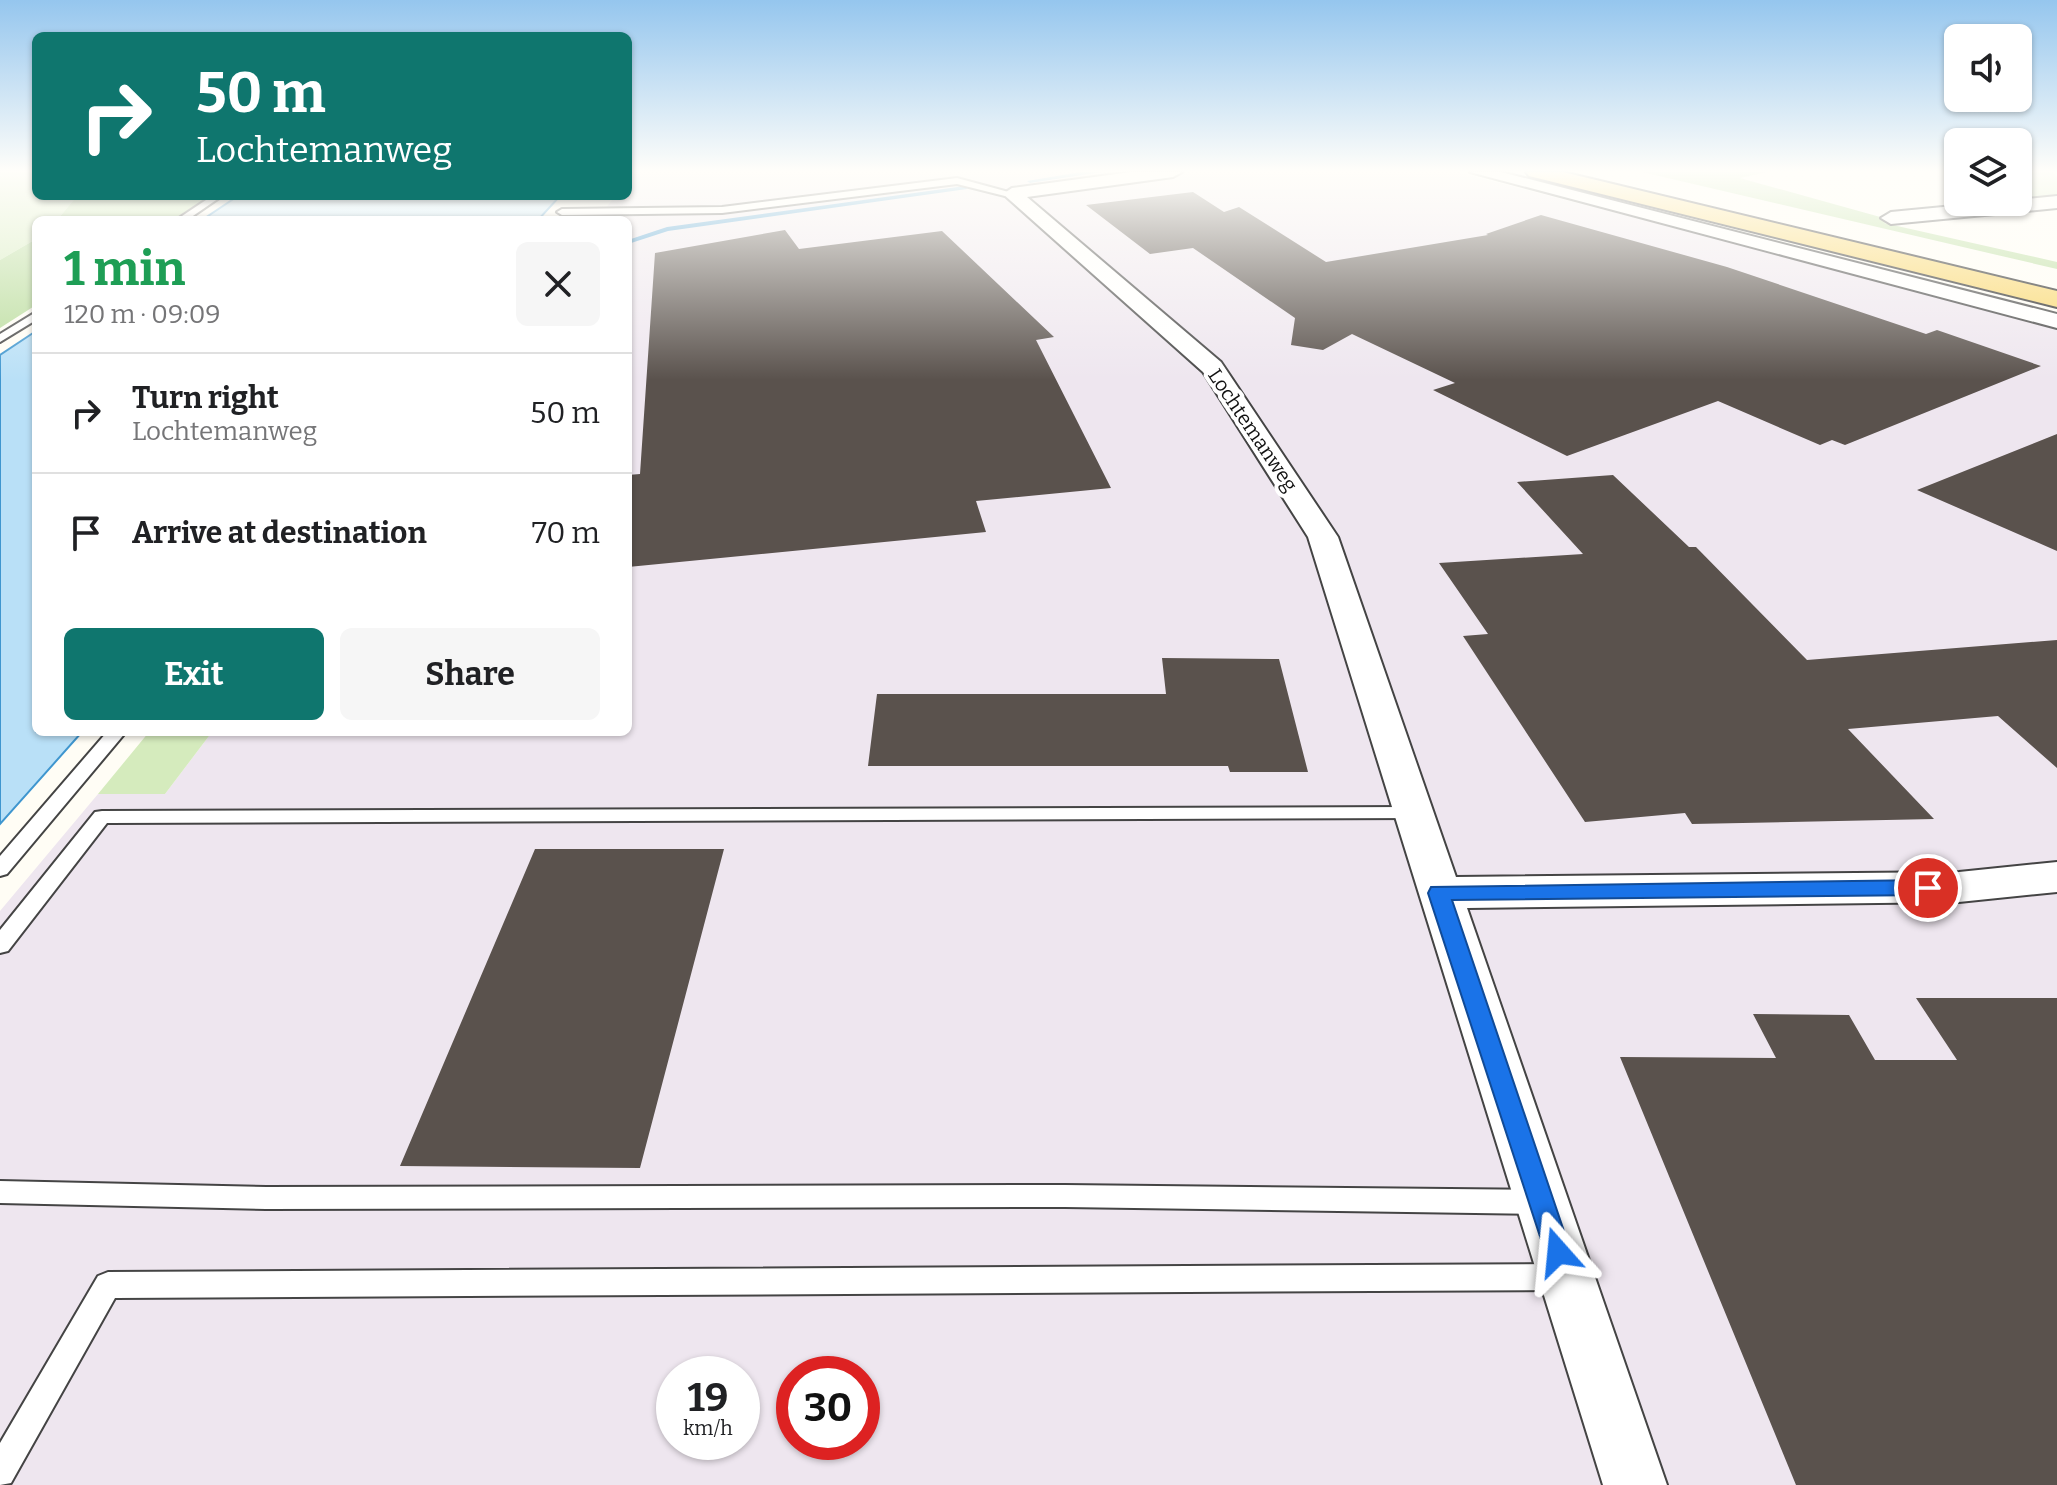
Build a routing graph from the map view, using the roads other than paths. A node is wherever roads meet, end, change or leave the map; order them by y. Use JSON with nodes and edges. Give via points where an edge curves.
{"nodes":[{"id":1,"x":1067,"y":241,"type":"edge"},
{"id":2,"x":1748,"y":241,"type":"edge"},
{"id":3,"x":1820,"y":241,"type":"edge"},
{"id":4,"x":1889,"y":241,"type":"edge"},
{"id":5,"x":2057,"y":280,"type":"edge"},
{"id":6,"x":2057,"y":299,"type":"edge"},
{"id":7,"x":32,"y":318,"type":"edge"},
{"id":8,"x":2057,"y":321,"type":"edge"},
{"id":9,"x":0,"y":339,"type":"edge"},
{"id":10,"x":114,"y":736,"type":"edge"},
{"id":11,"x":1413,"y":813,"type":"junction"},
{"id":12,"x":0,"y":869,"type":"edge"},
{"id":13,"x":2057,"y":877,"type":"edge"},
{"id":14,"x":1439,"y":893,"type":"junction"},
{"id":15,"x":0,"y":945,"type":"edge"},
{"id":16,"x":0,"y":1192,"type":"edge"},
{"id":17,"x":1542,"y":1202,"type":"junction"},
{"id":18,"x":1566,"y":1277,"type":"junction"},
{"id":19,"x":0,"y":1472,"type":"edge"},
{"id":20,"x":1635,"y":1485,"type":"edge"}],
"edges":[{"from":1,"to":11,"type":"street","name":"Lochtemanweg","via":[[1212,367],[1323,537]]},
{"from":2,"to":8,"type":"street"},
{"from":3,"to":6,"type":"main road"},
{"from":4,"to":5,"type":"main road"},
{"from":7,"to":9,"type":"lane"},
{"from":10,"to":12,"type":"lane"},
{"from":11,"to":14,"type":"street","name":"Lochtemanweg"},
{"from":11,"to":15,"type":"lane","via":[[102,817]]},
{"from":13,"to":14,"type":"street","via":[[1959,887]]},
{"from":14,"to":17,"type":"street","name":"Lochtemanweg"},
{"from":16,"to":17,"type":"lane","via":[[266,1198],[1065,1196]]},
{"from":17,"to":18,"type":"street","name":"Lochtemanweg"},
{"from":18,"to":19,"type":"lane","via":[[108,1285]]},
{"from":18,"to":20,"type":"street","name":"Lochtemanweg"}]}
